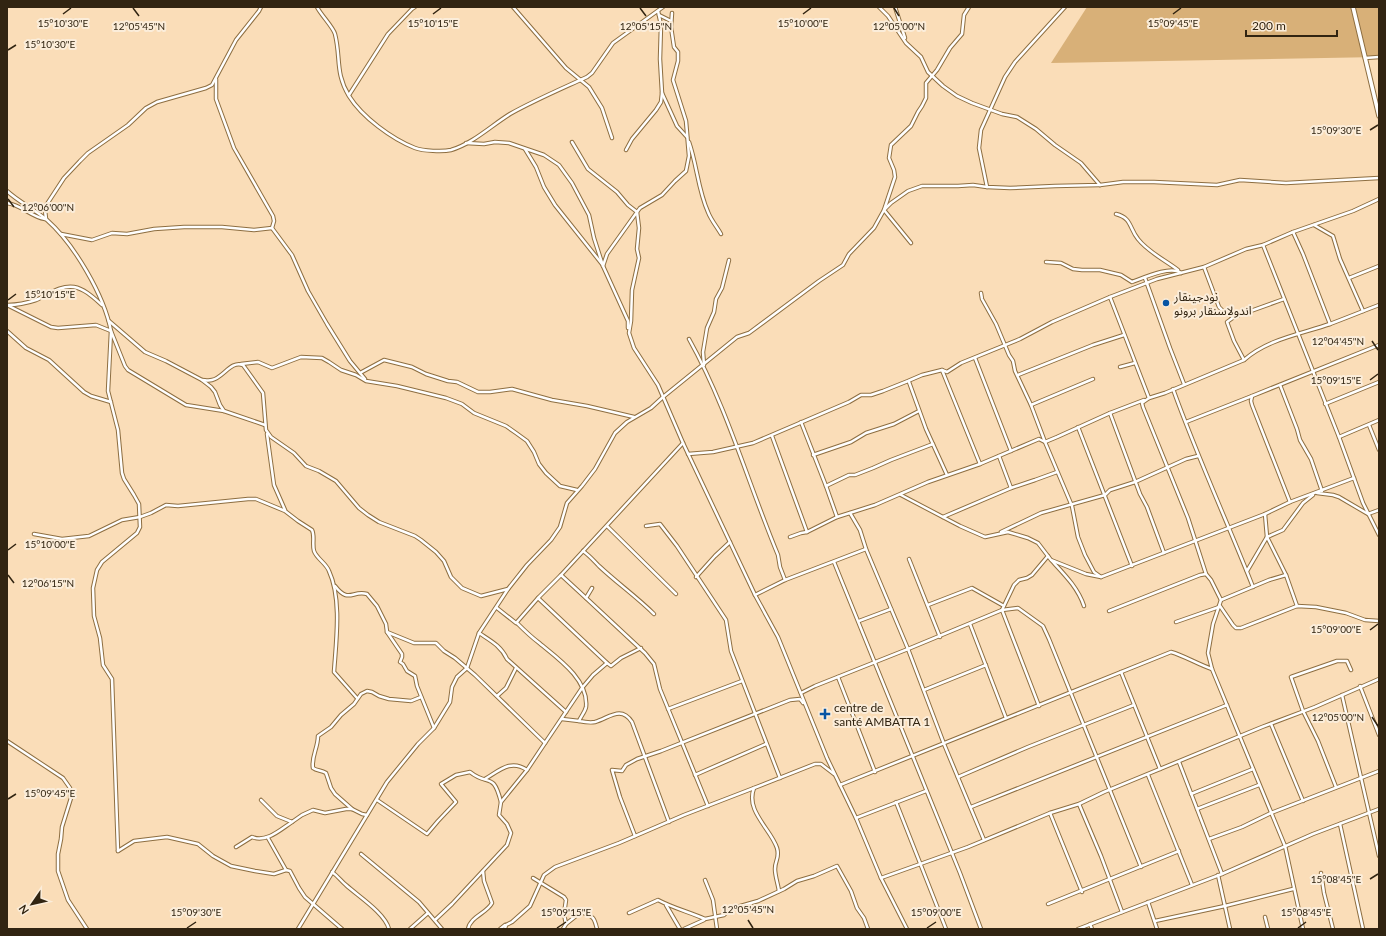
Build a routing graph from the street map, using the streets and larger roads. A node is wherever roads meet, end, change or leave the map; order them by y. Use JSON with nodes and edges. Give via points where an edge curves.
{"nodes":[{"id":1,"x":261,"y":7,"type":"edge"},
{"id":2,"x":317,"y":7,"type":"edge"},
{"id":3,"x":415,"y":7,"type":"edge"},
{"id":4,"x":513,"y":7,"type":"edge"},
{"id":5,"x":663,"y":7,"type":"edge"},
{"id":6,"x":880,"y":7,"type":"edge"},
{"id":7,"x":895,"y":7,"type":"edge"},
{"id":8,"x":969,"y":7,"type":"edge"},
{"id":9,"x":1065,"y":7,"type":"edge"},
{"id":10,"x":1353,"y":7,"type":"edge"},
{"id":11,"x":659,"y":13,"type":"junction"},
{"id":12,"x":672,"y":13,"type":"dead end"},
{"id":13,"x":671,"y":21,"type":"junction"},
{"id":14,"x":906,"y":43,"type":"junction"},
{"id":15,"x":1379,"y":57,"type":"edge"},
{"id":16,"x":1364,"y":58,"type":"junction"},
{"id":17,"x":931,"y":76,"type":"junction"},
{"id":18,"x":216,"y":79,"type":"junction"},
{"id":19,"x":581,"y":80,"type":"junction"},
{"id":20,"x":662,"y":93,"type":"junction"},
{"id":21,"x":349,"y":96,"type":"junction"},
{"id":22,"x":991,"y":110,"type":"junction"},
{"id":23,"x":1379,"y":116,"type":"edge"},
{"id":24,"x":687,"y":137,"type":"junction"},
{"id":25,"x":612,"y":138,"type":"dead end"},
{"id":26,"x":572,"y":142,"type":"dead end"},
{"id":27,"x":466,"y":143,"type":"junction"},
{"id":28,"x":525,"y":148,"type":"junction"},
{"id":29,"x":626,"y":150,"type":"dead end"},
{"id":30,"x":1379,"y":178,"type":"edge"},
{"id":31,"x":1100,"y":185,"type":"junction"},
{"id":32,"x":987,"y":187,"type":"junction"},
{"id":33,"x":7,"y":191,"type":"edge"},
{"id":34,"x":1379,"y":199,"type":"edge"},
{"id":35,"x":7,"y":203,"type":"edge"},
{"id":36,"x":884,"y":210,"type":"junction"},
{"id":37,"x":637,"y":212,"type":"junction"},
{"id":38,"x":1116,"y":214,"type":"dead end"},
{"id":39,"x":46,"y":219,"type":"junction"},
{"id":40,"x":1313,"y":225,"type":"junction"},
{"id":41,"x":272,"y":228,"type":"junction"},
{"id":42,"x":1292,"y":232,"type":"junction"},
{"id":43,"x":60,"y":234,"type":"junction"},
{"id":44,"x":721,"y":234,"type":"dead end"},
{"id":45,"x":911,"y":243,"type":"dead end"},
{"id":46,"x":1263,"y":245,"type":"junction"},
{"id":47,"x":729,"y":260,"type":"dead end"},
{"id":48,"x":1046,"y":262,"type":"dead end"},
{"id":49,"x":603,"y":266,"type":"junction"},
{"id":50,"x":1379,"y":266,"type":"edge"},
{"id":51,"x":1204,"y":267,"type":"junction"},
{"id":52,"x":1178,"y":271,"type":"junction"},
{"id":53,"x":1181,"y":273,"type":"junction"},
{"id":54,"x":1145,"y":278,"type":"junction"},
{"id":55,"x":1349,"y":278,"type":"junction"},
{"id":56,"x":1148,"y":283,"type":"junction"},
{"id":57,"x":981,"y":293,"type":"dead end"},
{"id":58,"x":1110,"y":297,"type":"junction"},
{"id":59,"x":1284,"y":299,"type":"junction"},
{"id":60,"x":7,"y":305,"type":"edge"},
{"id":61,"x":1379,"y":305,"type":"edge"},
{"id":62,"x":102,"y":306,"type":"junction"},
{"id":63,"x":1363,"y":311,"type":"junction"},
{"id":64,"x":1234,"y":317,"type":"junction"},
{"id":65,"x":109,"y":320,"type":"junction"},
{"id":66,"x":1330,"y":324,"type":"junction"},
{"id":67,"x":111,"y":331,"type":"junction"},
{"id":68,"x":7,"y":332,"type":"edge"},
{"id":69,"x":629,"y":333,"type":"junction"},
{"id":70,"x":1297,"y":334,"type":"junction"},
{"id":71,"x":1124,"y":335,"type":"junction"},
{"id":72,"x":689,"y":339,"type":"dead end"},
{"id":73,"x":1006,"y":345,"type":"junction"},
{"id":74,"x":1379,"y":345,"type":"edge"},
{"id":75,"x":976,"y":358,"type":"junction"},
{"id":76,"x":1244,"y":360,"type":"junction"},
{"id":77,"x":1135,"y":363,"type":"junction"},
{"id":78,"x":241,"y":364,"type":"junction"},
{"id":79,"x":704,"y":365,"type":"junction"},
{"id":80,"x":1120,"y":368,"type":"dead end"},
{"id":81,"x":942,"y":370,"type":"junction"},
{"id":82,"x":1312,"y":372,"type":"junction"},
{"id":83,"x":360,"y":373,"type":"junction"},
{"id":84,"x":356,"y":376,"type":"junction"},
{"id":85,"x":1018,"y":376,"type":"junction"},
{"id":86,"x":1093,"y":379,"type":"dead end"},
{"id":87,"x":202,"y":380,"type":"junction"},
{"id":88,"x":366,"y":381,"type":"junction"},
{"id":89,"x":908,"y":381,"type":"junction"},
{"id":90,"x":1379,"y":382,"type":"edge"},
{"id":91,"x":1184,"y":384,"type":"junction"},
{"id":92,"x":1280,"y":385,"type":"junction"},
{"id":93,"x":1173,"y":389,"type":"junction"},
{"id":94,"x":1252,"y":396,"type":"junction"},
{"id":95,"x":663,"y":397,"type":"junction"},
{"id":96,"x":1149,"y":398,"type":"junction"},
{"id":97,"x":111,"y":402,"type":"junction"},
{"id":98,"x":1325,"y":404,"type":"junction"},
{"id":99,"x":1031,"y":405,"type":"junction"},
{"id":100,"x":224,"y":411,"type":"junction"},
{"id":101,"x":919,"y":411,"type":"junction"},
{"id":102,"x":1110,"y":413,"type":"junction"},
{"id":103,"x":635,"y":417,"type":"junction"},
{"id":104,"x":1379,"y":420,"type":"edge"},
{"id":105,"x":801,"y":422,"type":"junction"},
{"id":106,"x":1186,"y":422,"type":"junction"},
{"id":107,"x":265,"y":425,"type":"junction"},
{"id":108,"x":1369,"y":425,"type":"junction"},
{"id":109,"x":1078,"y":427,"type":"junction"},
{"id":110,"x":267,"y":433,"type":"junction"},
{"id":111,"x":772,"y":436,"type":"junction"},
{"id":112,"x":1339,"y":438,"type":"junction"},
{"id":113,"x":1045,"y":442,"type":"junction"},
{"id":114,"x":683,"y":443,"type":"junction"},
{"id":115,"x":933,"y":444,"type":"junction"},
{"id":116,"x":738,"y":447,"type":"junction"},
{"id":117,"x":1379,"y":450,"type":"edge"},
{"id":118,"x":1011,"y":451,"type":"junction"},
{"id":119,"x":688,"y":454,"type":"junction"},
{"id":120,"x":813,"y":455,"type":"junction"},
{"id":121,"x":999,"y":456,"type":"junction"},
{"id":122,"x":1198,"y":456,"type":"junction"},
{"id":123,"x":980,"y":464,"type":"junction"},
{"id":124,"x":1168,"y":466,"type":"junction"},
{"id":125,"x":1057,"y":472,"type":"junction"},
{"id":126,"x":947,"y":475,"type":"junction"},
{"id":127,"x":1354,"y":478,"type":"junction"},
{"id":128,"x":1135,"y":482,"type":"junction"},
{"id":129,"x":826,"y":486,"type":"junction"},
{"id":130,"x":1011,"y":488,"type":"junction"},
{"id":131,"x":578,"y":490,"type":"junction"},
{"id":132,"x":1322,"y":491,"type":"junction"},
{"id":133,"x":1315,"y":493,"type":"junction"},
{"id":134,"x":900,"y":494,"type":"junction"},
{"id":135,"x":1105,"y":495,"type":"junction"},
{"id":136,"x":1290,"y":502,"type":"junction"},
{"id":137,"x":1072,"y":506,"type":"junction"},
{"id":138,"x":1379,"y":510,"type":"edge"},
{"id":139,"x":285,"y":511,"type":"junction"},
{"id":140,"x":850,"y":513,"type":"junction"},
{"id":141,"x":1265,"y":514,"type":"junction"},
{"id":142,"x":1368,"y":514,"type":"junction"},
{"id":143,"x":140,"y":517,"type":"junction"},
{"id":144,"x":837,"y":517,"type":"junction"},
{"id":145,"x":943,"y":517,"type":"junction"},
{"id":146,"x":607,"y":526,"type":"junction"},
{"id":147,"x":646,"y":526,"type":"dead end"},
{"id":148,"x":1229,"y":528,"type":"junction"},
{"id":149,"x":807,"y":532,"type":"junction"},
{"id":150,"x":34,"y":534,"type":"dead end"},
{"id":151,"x":995,"y":535,"type":"junction"},
{"id":152,"x":1379,"y":535,"type":"edge"},
{"id":153,"x":790,"y":537,"type":"dead end"},
{"id":154,"x":1268,"y":537,"type":"junction"},
{"id":155,"x":1196,"y":541,"type":"junction"},
{"id":156,"x":730,"y":542,"type":"junction"},
{"id":157,"x":866,"y":549,"type":"junction"},
{"id":158,"x":583,"y":551,"type":"junction"},
{"id":159,"x":1164,"y":553,"type":"junction"},
{"id":160,"x":1048,"y":556,"type":"junction"},
{"id":161,"x":909,"y":559,"type":"dead end"},
{"id":162,"x":1051,"y":560,"type":"junction"},
{"id":163,"x":834,"y":562,"type":"junction"},
{"id":164,"x":1132,"y":566,"type":"junction"},
{"id":165,"x":1247,"y":572,"type":"junction"},
{"id":166,"x":561,"y":574,"type":"junction"},
{"id":167,"x":1206,"y":574,"type":"junction"},
{"id":168,"x":1286,"y":575,"type":"junction"},
{"id":169,"x":696,"y":577,"type":"junction"},
{"id":170,"x":1101,"y":577,"type":"junction"},
{"id":171,"x":785,"y":580,"type":"junction"},
{"id":172,"x":334,"y":585,"type":"junction"},
{"id":173,"x":1253,"y":587,"type":"junction"},
{"id":174,"x":592,"y":588,"type":"dead end"},
{"id":175,"x":508,"y":589,"type":"junction"},
{"id":176,"x":676,"y":594,"type":"dead end"},
{"id":177,"x":755,"y":595,"type":"junction"},
{"id":178,"x":538,"y":598,"type":"junction"},
{"id":179,"x":586,"y":598,"type":"junction"},
{"id":180,"x":1221,"y":600,"type":"junction"},
{"id":181,"x":928,"y":605,"type":"junction"},
{"id":182,"x":1004,"y":606,"type":"junction"},
{"id":183,"x":1084,"y":606,"type":"dead end"},
{"id":184,"x":1220,"y":606,"type":"junction"},
{"id":185,"x":1297,"y":606,"type":"junction"},
{"id":186,"x":497,"y":608,"type":"junction"},
{"id":187,"x":891,"y":608,"type":"junction"},
{"id":188,"x":1002,"y":610,"type":"junction"},
{"id":189,"x":1109,"y":611,"type":"dead end"},
{"id":190,"x":654,"y":614,"type":"dead end"},
{"id":191,"x":859,"y":621,"type":"junction"},
{"id":192,"x":1379,"y":621,"type":"edge"},
{"id":193,"x":1176,"y":622,"type":"dead end"},
{"id":194,"x":517,"y":623,"type":"junction"},
{"id":195,"x":970,"y":624,"type":"junction"},
{"id":196,"x":387,"y":632,"type":"junction"},
{"id":197,"x":479,"y":633,"type":"junction"},
{"id":198,"x":940,"y":636,"type":"junction"},
{"id":199,"x":641,"y":648,"type":"junction"},
{"id":200,"x":908,"y":650,"type":"junction"},
{"id":201,"x":875,"y":662,"type":"junction"},
{"id":202,"x":607,"y":663,"type":"junction"},
{"id":203,"x":986,"y":665,"type":"junction"},
{"id":204,"x":467,"y":668,"type":"junction"},
{"id":205,"x":516,"y":668,"type":"junction"},
{"id":206,"x":1212,"y":669,"type":"junction"},
{"id":207,"x":1351,"y":670,"type":"dead end"},
{"id":208,"x":1121,"y":672,"type":"junction"},
{"id":209,"x":838,"y":677,"type":"junction"},
{"id":210,"x":1379,"y":679,"type":"edge"},
{"id":211,"x":742,"y":681,"type":"junction"},
{"id":212,"x":1360,"y":686,"type":"junction"},
{"id":213,"x":582,"y":688,"type":"junction"},
{"id":214,"x":924,"y":690,"type":"junction"},
{"id":215,"x":1071,"y":692,"type":"junction"},
{"id":216,"x":800,"y":693,"type":"junction"},
{"id":217,"x":1342,"y":695,"type":"junction"},
{"id":218,"x":497,"y":696,"type":"junction"},
{"id":219,"x":421,"y":697,"type":"junction"},
{"id":220,"x":357,"y":698,"type":"junction"},
{"id":221,"x":1134,"y":705,"type":"junction"},
{"id":222,"x":1227,"y":705,"type":"junction"},
{"id":223,"x":806,"y":706,"type":"junction"},
{"id":224,"x":1039,"y":706,"type":"junction"},
{"id":225,"x":668,"y":709,"type":"junction"},
{"id":226,"x":1304,"y":711,"type":"junction"},
{"id":227,"x":566,"y":712,"type":"junction"},
{"id":228,"x":754,"y":714,"type":"junction"},
{"id":229,"x":1006,"y":718,"type":"junction"},
{"id":230,"x":562,"y":719,"type":"junction"},
{"id":231,"x":579,"y":721,"type":"junction"},
{"id":232,"x":1271,"y":724,"type":"junction"},
{"id":233,"x":1083,"y":725,"type":"junction"},
{"id":234,"x":434,"y":728,"type":"junction"},
{"id":235,"x":1146,"y":736,"type":"junction"},
{"id":236,"x":1240,"y":736,"type":"junction"},
{"id":237,"x":1379,"y":736,"type":"edge"},
{"id":238,"x":7,"y":741,"type":"edge"},
{"id":239,"x":682,"y":742,"type":"junction"},
{"id":240,"x":545,"y":743,"type":"junction"},
{"id":241,"x":766,"y":744,"type":"junction"},
{"id":242,"x":944,"y":744,"type":"junction"},
{"id":243,"x":912,"y":756,"type":"junction"},
{"id":244,"x":645,"y":757,"type":"junction"},
{"id":245,"x":1097,"y":758,"type":"junction"},
{"id":246,"x":1179,"y":762,"type":"junction"},
{"id":247,"x":1253,"y":768,"type":"junction"},
{"id":248,"x":1160,"y":769,"type":"junction"},
{"id":249,"x":527,"y":770,"type":"junction"},
{"id":250,"x":1379,"y":771,"type":"edge"},
{"id":251,"x":875,"y":772,"type":"junction"},
{"id":252,"x":695,"y":775,"type":"junction"},
{"id":253,"x":835,"y":775,"type":"junction"},
{"id":254,"x":1148,"y":775,"type":"junction"},
{"id":255,"x":958,"y":777,"type":"junction"},
{"id":256,"x":780,"y":778,"type":"junction"},
{"id":257,"x":1361,"y":778,"type":"junction"},
{"id":258,"x":484,"y":779,"type":"junction"},
{"id":259,"x":840,"y":785,"type":"junction"},
{"id":260,"x":1259,"y":785,"type":"junction"},
{"id":261,"x":754,"y":788,"type":"junction"},
{"id":262,"x":1336,"y":788,"type":"junction"},
{"id":263,"x":1111,"y":790,"type":"junction"},
{"id":264,"x":926,"y":791,"type":"junction"},
{"id":265,"x":1191,"y":794,"type":"junction"},
{"id":266,"x":261,"y":800,"type":"dead end"},
{"id":267,"x":377,"y":800,"type":"junction"},
{"id":268,"x":1303,"y":801,"type":"junction"},
{"id":269,"x":501,"y":802,"type":"junction"},
{"id":270,"x":896,"y":802,"type":"junction"},
{"id":271,"x":1079,"y":804,"type":"junction"},
{"id":272,"x":708,"y":806,"type":"junction"},
{"id":273,"x":971,"y":807,"type":"junction"},
{"id":274,"x":352,"y":809,"type":"junction"},
{"id":275,"x":1197,"y":809,"type":"junction"},
{"id":276,"x":1379,"y":809,"type":"edge"},
{"id":277,"x":1369,"y":812,"type":"junction"},
{"id":278,"x":1050,"y":813,"type":"junction"},
{"id":279,"x":1271,"y":813,"type":"junction"},
{"id":280,"x":367,"y":815,"type":"junction"},
{"id":281,"x":856,"y":818,"type":"junction"},
{"id":282,"x":292,"y":822,"type":"junction"},
{"id":283,"x":670,"y":822,"type":"junction"},
{"id":284,"x":1340,"y":824,"type":"junction"},
{"id":285,"x":635,"y":836,"type":"junction"},
{"id":286,"x":268,"y":838,"type":"junction"},
{"id":287,"x":1209,"y":839,"type":"junction"},
{"id":288,"x":984,"y":840,"type":"junction"},
{"id":289,"x":1285,"y":846,"type":"junction"},
{"id":290,"x":236,"y":847,"type":"dead end"},
{"id":291,"x":1179,"y":851,"type":"junction"},
{"id":292,"x":951,"y":853,"type":"junction"},
{"id":293,"x":361,"y":854,"type":"dead end"},
{"id":294,"x":1379,"y":856,"type":"edge"},
{"id":295,"x":921,"y":865,"type":"junction"},
{"id":296,"x":1141,"y":867,"type":"junction"},
{"id":297,"x":286,"y":870,"type":"junction"},
{"id":298,"x":483,"y":871,"type":"junction"},
{"id":299,"x":332,"y":872,"type":"junction"},
{"id":300,"x":1322,"y":873,"type":"dead end"},
{"id":301,"x":1222,"y":874,"type":"junction"},
{"id":302,"x":1218,"y":875,"type":"junction"},
{"id":303,"x":533,"y":878,"type":"dead end"},
{"id":304,"x":881,"y":878,"type":"junction"},
{"id":305,"x":705,"y":880,"type":"dead end"},
{"id":306,"x":1110,"y":880,"type":"junction"},
{"id":307,"x":541,"y":884,"type":"junction"},
{"id":308,"x":1192,"y":885,"type":"junction"},
{"id":309,"x":1293,"y":889,"type":"junction"},
{"id":310,"x":779,"y":891,"type":"junction"},
{"id":311,"x":1082,"y":892,"type":"junction"},
{"id":312,"x":1148,"y":902,"type":"junction"},
{"id":313,"x":313,"y":904,"type":"junction"},
{"id":314,"x":666,"y":904,"type":"junction"},
{"id":315,"x":1048,"y":904,"type":"dead end"},
{"id":316,"x":1225,"y":906,"type":"junction"},
{"id":317,"x":1122,"y":912,"type":"junction"},
{"id":318,"x":428,"y":913,"type":"junction"},
{"id":319,"x":629,"y":913,"type":"dead end"},
{"id":320,"x":716,"y":916,"type":"junction"},
{"id":321,"x":1265,"y":917,"type":"dead end"},
{"id":322,"x":705,"y":919,"type":"junction"},
{"id":323,"x":435,"y":920,"type":"junction"},
{"id":324,"x":1155,"y":921,"type":"junction"},
{"id":325,"x":566,"y":924,"type":"junction"},
{"id":326,"x":1090,"y":924,"type":"junction"},
{"id":327,"x":506,"y":925,"type":"junction"},
{"id":328,"x":87,"y":929,"type":"edge"},
{"id":329,"x":298,"y":929,"type":"edge"},
{"id":330,"x":342,"y":929,"type":"edge"},
{"id":331,"x":389,"y":929,"type":"edge"},
{"id":332,"x":410,"y":929,"type":"edge"},
{"id":333,"x":442,"y":929,"type":"edge"},
{"id":334,"x":468,"y":929,"type":"edge"},
{"id":335,"x":500,"y":929,"type":"edge"},
{"id":336,"x":505,"y":929,"type":"edge"},
{"id":337,"x":563,"y":929,"type":"edge"},
{"id":338,"x":597,"y":929,"type":"edge"},
{"id":339,"x":680,"y":929,"type":"edge"},
{"id":340,"x":684,"y":929,"type":"edge"},
{"id":341,"x":717,"y":929,"type":"edge"},
{"id":342,"x":868,"y":929,"type":"edge"},
{"id":343,"x":906,"y":929,"type":"edge"},
{"id":344,"x":946,"y":929,"type":"edge"},
{"id":345,"x":981,"y":929,"type":"edge"},
{"id":346,"x":1078,"y":929,"type":"edge"},
{"id":347,"x":1092,"y":929,"type":"edge"},
{"id":348,"x":1157,"y":929,"type":"edge"},
{"id":349,"x":1230,"y":929,"type":"edge"},
{"id":350,"x":1268,"y":929,"type":"edge"},
{"id":351,"x":1303,"y":929,"type":"edge"},
{"id":352,"x":1333,"y":929,"type":"edge"},
{"id":353,"x":1363,"y":929,"type":"edge"}],
"edges":[{"from":1,"to":18,"type":"street","via":[[236,40]]},
{"from":2,"to":21,"type":"street","via":[[335,33],[338,67]]},
{"from":3,"to":21,"type":"street","via":[[388,34]]},
{"from":4,"to":19,"type":"street","via":[[566,68]]},
{"from":5,"to":11,"type":"street"},
{"from":6,"to":14,"type":"street"},
{"from":7,"to":14,"type":"street"},
{"from":8,"to":17,"type":"street","via":[[964,14],[962,34]]},
{"from":9,"to":22,"type":"street","via":[[1015,62]]},
{"from":10,"to":16,"type":"street"},
{"from":11,"to":13,"type":"street"},
{"from":11,"to":19,"type":"street","via":[[613,43],[592,72]]},
{"from":11,"to":20,"type":"street"},
{"from":12,"to":13,"type":"street"},
{"from":13,"to":24,"type":"street","via":[[674,47],[678,52],[673,80],[686,121]]},
{"from":14,"to":17,"type":"street","via":[[921,57]]},
{"from":15,"to":16,"type":"street"},
{"from":16,"to":23,"type":"street"},
{"from":17,"to":22,"type":"street","via":[[957,96]]},
{"from":17,"to":36,"type":"street","via":[[926,83],[926,98],[911,126],[891,146],[890,158],[895,177]]},
{"from":18,"to":39,"type":"street","via":[[206,88],[151,105],[88,153],[64,178],[47,204]]},
{"from":18,"to":41,"type":"street","via":[[217,102],[236,152],[273,216]]},
{"from":19,"to":25,"type":"street","via":[[596,96]]},
{"from":19,"to":27,"type":"street","via":[[509,114]]},
{"from":20,"to":24,"type":"street","via":[[677,126]]},
{"from":20,"to":29,"type":"street","via":[[661,102],[656,110]]},
{"from":21,"to":27,"type":"street","via":[[372,120],[416,149],[450,150]]},
{"from":22,"to":31,"type":"street","via":[[1018,117],[1036,129],[1081,163]]},
{"from":22,"to":32,"type":"street","via":[[979,138]]},
{"from":24,"to":37,"type":"street","via":[[689,156],[686,171],[662,195]]},
{"from":24,"to":44,"type":"street","via":[[708,214]]},
{"from":26,"to":37,"type":"street","via":[[588,169]]},
{"from":27,"to":28,"type":"street","via":[[509,143]]},
{"from":28,"to":49,"type":"street","via":[[555,206]]},
{"from":28,"to":49,"type":"street","via":[[559,164],[572,183],[589,216]]},
{"from":30,"to":31,"type":"street","via":[[1286,183],[1240,180],[1217,185],[1154,182]]},
{"from":31,"to":32,"type":"street"},
{"from":32,"to":36,"type":"street","via":[[922,186],[908,191]]},
{"from":33,"to":39,"type":"street"},
{"from":34,"to":40,"type":"street"},
{"from":35,"to":39,"type":"street"},
{"from":36,"to":45,"type":"street"},
{"from":36,"to":79,"type":"street","via":[[874,228],[848,254],[843,266],[749,333],[737,337]]},
{"from":37,"to":49,"type":"street","via":[[607,254]]},
{"from":37,"to":69,"type":"street","via":[[639,258],[632,290]]},
{"from":38,"to":52,"type":"street","via":[[1127,219],[1138,240]]},
{"from":39,"to":43,"type":"street"},
{"from":40,"to":42,"type":"street"},
{"from":40,"to":55,"type":"street","via":[[1334,236],[1340,259]]},
{"from":41,"to":43,"type":"street","via":[[254,230],[222,226],[184,227],[127,234],[112,232],[92,240]]},
{"from":41,"to":83,"type":"street","via":[[292,255],[308,291],[327,324]]},
{"from":42,"to":46,"type":"street"},
{"from":42,"to":66,"type":"street"},
{"from":43,"to":62,"type":"street","via":[[95,287]]},
{"from":46,"to":51,"type":"street","via":[[1246,249]]},
{"from":46,"to":59,"type":"street"},
{"from":47,"to":79,"type":"street","via":[[707,328],[703,352]]},
{"from":48,"to":54,"type":"street","via":[[1061,263],[1073,269],[1100,270],[1121,275],[1132,282]]},
{"from":49,"to":69,"type":"street","via":[[628,321]]},
{"from":50,"to":55,"type":"street"},
{"from":51,"to":53,"type":"street"},
{"from":51,"to":64,"type":"street","via":[[1219,307]]},
{"from":52,"to":53,"type":"street"},
{"from":52,"to":54,"type":"street","via":[[1162,272]]},
{"from":53,"to":56,"type":"street"},
{"from":54,"to":56,"type":"street"},
{"from":55,"to":63,"type":"street"},
{"from":56,"to":58,"type":"street"},
{"from":56,"to":91,"type":"street","via":[[1149,292]]},
{"from":57,"to":73,"type":"street"},
{"from":58,"to":71,"type":"street"},
{"from":58,"to":73,"type":"street"},
{"from":59,"to":64,"type":"street"},
{"from":59,"to":70,"type":"street"},
{"from":60,"to":62,"type":"street","via":[[21,304],[65,287],[74,287],[92,296]]},
{"from":60,"to":67,"type":"street","via":[[51,327],[96,325]]},
{"from":61,"to":63,"type":"street"},
{"from":62,"to":65,"type":"street"},
{"from":63,"to":66,"type":"street"},
{"from":64,"to":76,"type":"street","via":[[1227,322]]},
{"from":65,"to":67,"type":"street"},
{"from":65,"to":87,"type":"street","via":[[145,352]]},
{"from":66,"to":70,"type":"street"},
{"from":67,"to":97,"type":"street","via":[[108,391]]},
{"from":67,"to":100,"type":"street","via":[[128,370],[186,405]]},
{"from":68,"to":97,"type":"street","via":[[26,348],[49,360],[84,392]]},
{"from":69,"to":95,"type":"street","via":[[634,348]]},
{"from":70,"to":76,"type":"street","via":[[1262,347]]},
{"from":70,"to":82,"type":"street"},
{"from":71,"to":77,"type":"street"},
{"from":71,"to":85,"type":"street"},
{"from":72,"to":79,"type":"street"},
{"from":73,"to":75,"type":"street"},
{"from":73,"to":85,"type":"street"},
{"from":74,"to":82,"type":"street"},
{"from":75,"to":81,"type":"street","via":[[961,363],[947,372]]},
{"from":75,"to":118,"type":"street"},
{"from":76,"to":91,"type":"street"},
{"from":77,"to":80,"type":"street"},
{"from":77,"to":96,"type":"street"},
{"from":78,"to":84,"type":"street","via":[[258,362],[272,368],[296,358],[315,357],[322,358]]},
{"from":78,"to":87,"type":"street","via":[[232,366],[211,380]]},
{"from":78,"to":107,"type":"street","via":[[263,394]]},
{"from":79,"to":95,"type":"street"},
{"from":79,"to":116,"type":"street"},
{"from":81,"to":89,"type":"street"},
{"from":81,"to":123,"type":"street"},
{"from":82,"to":92,"type":"street"},
{"from":82,"to":98,"type":"street"},
{"from":83,"to":84,"type":"street"},
{"from":83,"to":88,"type":"street"},
{"from":83,"to":103,"type":"street","via":[[384,360],[457,382],[478,392],[512,389]]},
{"from":84,"to":88,"type":"street"},
{"from":85,"to":99,"type":"street"},
{"from":86,"to":99,"type":"street"},
{"from":87,"to":100,"type":"street","via":[[215,392]]},
{"from":88,"to":131,"type":"street","via":[[446,398],[462,404],[474,414],[506,426],[527,441],[546,473],[560,486]]},
{"from":89,"to":101,"type":"street"},
{"from":89,"to":105,"type":"street","via":[[871,395],[861,395]]},
{"from":90,"to":98,"type":"street"},
{"from":91,"to":93,"type":"street"},
{"from":92,"to":94,"type":"street"},
{"from":92,"to":132,"type":"street"},
{"from":93,"to":96,"type":"street"},
{"from":93,"to":106,"type":"street"},
{"from":94,"to":106,"type":"street"},
{"from":94,"to":136,"type":"street","via":[[1252,405]]},
{"from":95,"to":103,"type":"street"},
{"from":95,"to":114,"type":"street"},
{"from":96,"to":102,"type":"street"},
{"from":96,"to":124,"type":"street","via":[[1142,403],[1143,407]]},
{"from":97,"to":143,"type":"street","via":[[118,430],[122,473],[139,504]]},
{"from":98,"to":112,"type":"street"},
{"from":99,"to":113,"type":"street"},
{"from":100,"to":107,"type":"street"},
{"from":101,"to":115,"type":"street"},
{"from":101,"to":120,"type":"street","via":[[851,442]]},
{"from":102,"to":109,"type":"street"},
{"from":102,"to":128,"type":"street"},
{"from":103,"to":131,"type":"street","via":[[615,433],[595,469]]},
{"from":104,"to":108,"type":"street"},
{"from":105,"to":111,"type":"street"},
{"from":105,"to":120,"type":"street"},
{"from":106,"to":122,"type":"street"},
{"from":107,"to":110,"type":"street"},
{"from":108,"to":112,"type":"street"},
{"from":108,"to":117,"type":"street"},
{"from":109,"to":113,"type":"street"},
{"from":109,"to":135,"type":"street"},
{"from":110,"to":139,"type":"street","via":[[274,485]]},
{"from":110,"to":175,"type":"street","via":[[296,454],[306,466],[339,484],[368,515],[421,540],[444,561],[451,577],[462,588],[481,596]]},
{"from":111,"to":116,"type":"street"},
{"from":111,"to":149,"type":"street"},
{"from":112,"to":127,"type":"street"},
{"from":113,"to":118,"type":"street","via":[[1039,439]]},
{"from":113,"to":125,"type":"street"},
{"from":114,"to":119,"type":"street"},
{"from":114,"to":146,"type":"street"},
{"from":115,"to":126,"type":"street"},
{"from":115,"to":129,"type":"street","via":[[855,475],[848,475]]},
{"from":116,"to":119,"type":"street"},
{"from":116,"to":171,"type":"street"},
{"from":118,"to":121,"type":"street"},
{"from":119,"to":156,"type":"street"},
{"from":120,"to":129,"type":"street"},
{"from":121,"to":123,"type":"street"},
{"from":121,"to":130,"type":"street"},
{"from":122,"to":124,"type":"street"},
{"from":122,"to":148,"type":"street"},
{"from":123,"to":126,"type":"street"},
{"from":124,"to":128,"type":"street"},
{"from":124,"to":155,"type":"street"},
{"from":125,"to":130,"type":"street"},
{"from":125,"to":137,"type":"street"},
{"from":126,"to":134,"type":"street"},
{"from":127,"to":132,"type":"street"},
{"from":127,"to":142,"type":"street"},
{"from":128,"to":135,"type":"street","via":[[1110,490]]},
{"from":128,"to":159,"type":"street"},
{"from":129,"to":144,"type":"street"},
{"from":130,"to":145,"type":"street"},
{"from":131,"to":175,"type":"street","via":[[567,503],[560,527],[551,540]]},
{"from":132,"to":133,"type":"street"},
{"from":133,"to":136,"type":"street"},
{"from":133,"to":142,"type":"street","via":[[1339,497]]},
{"from":133,"to":154,"type":"street","via":[[1303,503],[1284,530]]},
{"from":134,"to":140,"type":"street"},
{"from":134,"to":145,"type":"street"},
{"from":135,"to":137,"type":"street"},
{"from":135,"to":164,"type":"street"},
{"from":136,"to":141,"type":"street"},
{"from":137,"to":151,"type":"street","via":[[1041,513]]},
{"from":137,"to":170,"type":"street","via":[[1082,547],[1094,572]]},
{"from":138,"to":142,"type":"street"},
{"from":139,"to":143,"type":"street","via":[[256,499],[248,499],[166,505]]},
{"from":139,"to":172,"type":"street","via":[[312,530],[314,550],[327,566]]},
{"from":140,"to":144,"type":"street"},
{"from":140,"to":157,"type":"street","via":[[860,530]]},
{"from":141,"to":148,"type":"street"},
{"from":141,"to":154,"type":"street"},
{"from":142,"to":152,"type":"street"},
{"from":143,"to":150,"type":"street","via":[[122,520],[88,536],[62,539]]},
{"from":143,"to":297,"type":"street","via":[[137,534],[99,566],[93,588],[94,616],[103,665],[112,679],[118,851],[134,841],[167,837],[198,844],[231,866],[274,874]]},
{"from":144,"to":149,"type":"street"},
{"from":145,"to":151,"type":"street","via":[[976,533],[985,536]]},
{"from":146,"to":158,"type":"street"},
{"from":146,"to":176,"type":"street"},
{"from":147,"to":169,"type":"street","via":[[660,524]]},
{"from":148,"to":155,"type":"street"},
{"from":148,"to":165,"type":"street"},
{"from":149,"to":153,"type":"street"},
{"from":151,"to":160,"type":"street","via":[[1008,532],[1028,538],[1038,543]]},
{"from":154,"to":165,"type":"street"},
{"from":154,"to":168,"type":"street"},
{"from":155,"to":159,"type":"street"},
{"from":155,"to":167,"type":"street"},
{"from":156,"to":169,"type":"street"},
{"from":156,"to":177,"type":"street"},
{"from":157,"to":163,"type":"street"},
{"from":157,"to":187,"type":"street"},
{"from":158,"to":166,"type":"street"},
{"from":158,"to":190,"type":"street"},
{"from":159,"to":164,"type":"street"},
{"from":160,"to":162,"type":"street"},
{"from":160,"to":182,"type":"street","via":[[1032,575],[1014,585]]},
{"from":161,"to":181,"type":"street"},
{"from":162,"to":170,"type":"street"},
{"from":162,"to":183,"type":"street","via":[[1079,593]]},
{"from":163,"to":171,"type":"street"},
{"from":163,"to":191,"type":"street"},
{"from":164,"to":170,"type":"street"},
{"from":165,"to":173,"type":"street"},
{"from":166,"to":178,"type":"street"},
{"from":166,"to":179,"type":"street"},
{"from":167,"to":180,"type":"street"},
{"from":167,"to":189,"type":"street"},
{"from":168,"to":173,"type":"street"},
{"from":168,"to":185,"type":"street"},
{"from":169,"to":211,"type":"street","via":[[726,620],[731,651]]},
{"from":171,"to":177,"type":"street"},
{"from":172,"to":196,"type":"street","via":[[344,595],[364,593],[369,596],[377,606]]},
{"from":172,"to":220,"type":"street","via":[[337,644],[334,672]]},
{"from":173,"to":180,"type":"street"},
{"from":174,"to":179,"type":"street"},
{"from":175,"to":186,"type":"street"},
{"from":177,"to":216,"type":"street","via":[[778,636]]},
{"from":178,"to":194,"type":"street"},
{"from":178,"to":202,"type":"street"},
{"from":179,"to":199,"type":"street"},
{"from":180,"to":184,"type":"street"},
{"from":181,"to":182,"type":"street","via":[[972,588]]},
{"from":181,"to":198,"type":"street"},
{"from":182,"to":188,"type":"street"},
{"from":184,"to":185,"type":"street","via":[[1233,625],[1241,628]]},
{"from":184,"to":193,"type":"street"},
{"from":184,"to":206,"type":"street","via":[[1213,624],[1208,653]]},
{"from":185,"to":192,"type":"street","via":[[1316,607],[1365,620]]},
{"from":186,"to":194,"type":"street"},
{"from":186,"to":197,"type":"street"},
{"from":187,"to":191,"type":"street"},
{"from":187,"to":200,"type":"street"},
{"from":188,"to":195,"type":"street"},
{"from":188,"to":215,"type":"street","via":[[1018,608],[1043,626]]},
{"from":188,"to":224,"type":"street"},
{"from":191,"to":201,"type":"street"},
{"from":194,"to":213,"type":"street","via":[[570,670]]},
{"from":195,"to":198,"type":"street"},
{"from":195,"to":203,"type":"street"},
{"from":196,"to":204,"type":"street","via":[[414,643],[436,643]]},
{"from":196,"to":219,"type":"street","via":[[402,654],[400,662],[415,676]]},
{"from":197,"to":204,"type":"street"},
{"from":197,"to":205,"type":"street","via":[[496,643]]},
{"from":198,"to":200,"type":"street"},
{"from":199,"to":202,"type":"street","via":[[611,666]]},
{"from":199,"to":225,"type":"street","via":[[654,664]]},
{"from":200,"to":201,"type":"street"},
{"from":200,"to":214,"type":"street"},
{"from":201,"to":209,"type":"street"},
{"from":201,"to":243,"type":"street"},
{"from":202,"to":213,"type":"street"},
{"from":203,"to":214,"type":"street"},
{"from":203,"to":229,"type":"street"},
{"from":204,"to":218,"type":"street"},
{"from":204,"to":234,"type":"street","via":[[455,682],[450,702]]},
{"from":205,"to":218,"type":"street","via":[[506,688]]},
{"from":205,"to":227,"type":"street"},
{"from":206,"to":208,"type":"street","via":[[1197,664],[1183,655],[1170,652]]},
{"from":206,"to":222,"type":"street"},
{"from":207,"to":226,"type":"street","via":[[1347,661],[1337,661],[1291,677]]},
{"from":208,"to":215,"type":"street"},
{"from":208,"to":221,"type":"street"},
{"from":209,"to":216,"type":"street"},
{"from":209,"to":251,"type":"street"},
{"from":210,"to":212,"type":"street"},
{"from":211,"to":225,"type":"street"},
{"from":211,"to":228,"type":"street"},
{"from":212,"to":217,"type":"street"},
{"from":212,"to":237,"type":"street"},
{"from":213,"to":227,"type":"street"},
{"from":213,"to":231,"type":"street","via":[[586,706]]},
{"from":214,"to":242,"type":"street"},
{"from":215,"to":224,"type":"street"},
{"from":215,"to":233,"type":"street"},
{"from":216,"to":223,"type":"street"},
{"from":217,"to":226,"type":"street"},
{"from":217,"to":257,"type":"street"},
{"from":218,"to":240,"type":"street"},
{"from":219,"to":220,"type":"street","via":[[411,701],[389,699],[366,691]]},
{"from":219,"to":234,"type":"street"},
{"from":220,"to":274,"type":"street","via":[[331,727],[318,736],[312,762],[312,768],[326,773],[335,794]]},
{"from":221,"to":233,"type":"street"},
{"from":221,"to":235,"type":"street"},
{"from":222,"to":235,"type":"street"},
{"from":222,"to":236,"type":"street"},
{"from":223,"to":228,"type":"street","via":[[800,700],[794,700]]},
{"from":223,"to":253,"type":"street"},
{"from":224,"to":229,"type":"street"},
{"from":225,"to":239,"type":"street"},
{"from":226,"to":232,"type":"street"},
{"from":226,"to":262,"type":"street"},
{"from":227,"to":230,"type":"street"},
{"from":228,"to":239,"type":"street"},
{"from":228,"to":241,"type":"street"},
{"from":229,"to":242,"type":"street"},
{"from":230,"to":231,"type":"street"},
{"from":230,"to":240,"type":"street"},
{"from":231,"to":244,"type":"street","via":[[593,722],[617,713],[623,714],[632,722]]},
{"from":232,"to":236,"type":"street"},
{"from":232,"to":268,"type":"street"},
{"from":233,"to":245,"type":"street"},
{"from":233,"to":255,"type":"street"},
{"from":234,"to":267,"type":"street","via":[[387,782]]},
{"from":235,"to":245,"type":"street"},
{"from":235,"to":248,"type":"street"},
{"from":236,"to":246,"type":"street"},
{"from":236,"to":247,"type":"street"},
{"from":238,"to":328,"type":"street","via":[[63,778],[70,788],[71,798],[62,827],[58,854],[58,871],[68,900]]},
{"from":239,"to":244,"type":"street"},
{"from":239,"to":252,"type":"street"},
{"from":240,"to":249,"type":"street"},
{"from":241,"to":252,"type":"street"},
{"from":241,"to":256,"type":"street"},
{"from":242,"to":243,"type":"street"},
{"from":242,"to":255,"type":"street"},
{"from":243,"to":251,"type":"street"},
{"from":243,"to":264,"type":"street"},
{"from":244,"to":283,"type":"street"},
{"from":244,"to":285,"type":"street","via":[[626,765],[622,771],[612,770]]},
{"from":245,"to":263,"type":"street"},
{"from":245,"to":273,"type":"street"},
{"from":246,"to":248,"type":"street"},
{"from":246,"to":265,"type":"street"},
{"from":247,"to":260,"type":"street"},
{"from":247,"to":265,"type":"street"},
{"from":248,"to":254,"type":"street"},
{"from":249,"to":258,"type":"street","via":[[510,765]]},
{"from":249,"to":269,"type":"street"},
{"from":250,"to":257,"type":"street"},
{"from":251,"to":259,"type":"street"},
{"from":252,"to":272,"type":"street"},
{"from":253,"to":256,"type":"street","via":[[820,764],[815,764]]},
{"from":253,"to":259,"type":"street"},
{"from":254,"to":263,"type":"street"},
{"from":254,"to":291,"type":"street"},
{"from":255,"to":273,"type":"street"},
{"from":256,"to":261,"type":"street"},
{"from":257,"to":262,"type":"street"},
{"from":257,"to":277,"type":"street"},
{"from":258,"to":267,"type":"street","via":[[470,772],[456,775],[441,784],[456,802],[427,834]]},
{"from":258,"to":269,"type":"street","via":[[494,783]]},
{"from":259,"to":281,"type":"street"},
{"from":260,"to":275,"type":"street"},
{"from":260,"to":279,"type":"street"},
{"from":261,"to":272,"type":"street"},
{"from":261,"to":310,"type":"street","via":[[751,795],[757,814],[777,846],[779,856],[775,868]]},
{"from":262,"to":268,"type":"street"},
{"from":263,"to":271,"type":"street"},
{"from":263,"to":296,"type":"street"},
{"from":264,"to":270,"type":"street"},
{"from":264,"to":292,"type":"street"},
{"from":265,"to":275,"type":"street"},
{"from":266,"to":282,"type":"street","via":[[277,816]]},
{"from":267,"to":280,"type":"street"},
{"from":268,"to":279,"type":"street"},
{"from":269,"to":298,"type":"street","via":[[499,816],[511,833],[505,848]]},
{"from":270,"to":281,"type":"street"},
{"from":270,"to":295,"type":"street"},
{"from":271,"to":278,"type":"street"},
{"from":271,"to":306,"type":"street"},
{"from":272,"to":283,"type":"street"},
{"from":273,"to":288,"type":"street"},
{"from":274,"to":280,"type":"street"},
{"from":274,"to":282,"type":"street","via":[[326,813],[313,810]]},
{"from":275,"to":287,"type":"street"},
{"from":276,"to":277,"type":"street"},
{"from":277,"to":284,"type":"street"},
{"from":277,"to":294,"type":"street"},
{"from":278,"to":288,"type":"street"},
{"from":278,"to":311,"type":"street"},
{"from":279,"to":287,"type":"street"},
{"from":279,"to":289,"type":"street"},
{"from":280,"to":299,"type":"street"},
{"from":281,"to":304,"type":"street"},
{"from":282,"to":286,"type":"street"},
{"from":283,"to":285,"type":"street"},
{"from":284,"to":289,"type":"street"},
{"from":284,"to":353,"type":"street"},
{"from":285,"to":307,"type":"street","via":[[555,867],[544,874]]},
{"from":286,"to":290,"type":"street","via":[[252,837]]},
{"from":286,"to":297,"type":"street"},
{"from":287,"to":301,"type":"street"},
{"from":288,"to":292,"type":"street"},
{"from":289,"to":301,"type":"street"},
{"from":289,"to":309,"type":"street"},
{"from":291,"to":296,"type":"street"},
{"from":291,"to":308,"type":"street"},
{"from":292,"to":295,"type":"street"},
{"from":292,"to":345,"type":"street"},
{"from":293,"to":318,"type":"street","via":[[411,895]]},
{"from":295,"to":304,"type":"street"},
{"from":295,"to":344,"type":"street"},
{"from":296,"to":306,"type":"street"},
{"from":297,"to":313,"type":"street","via":[[290,871],[299,888]]},
{"from":298,"to":323,"type":"street"},
{"from":298,"to":334,"type":"street","via":[[492,903],[469,924]]},
{"from":299,"to":313,"type":"street"},
{"from":299,"to":331,"type":"street","via":[[377,911]]},
{"from":300,"to":352,"type":"street"},
{"from":301,"to":302,"type":"street"},
{"from":302,"to":308,"type":"street"},
{"from":302,"to":316,"type":"street"},
{"from":303,"to":307,"type":"street"},
{"from":304,"to":343,"type":"street"},
{"from":305,"to":320,"type":"street"},
{"from":306,"to":311,"type":"street"},
{"from":306,"to":317,"type":"street"},
{"from":307,"to":325,"type":"street","via":[[566,900]]},
{"from":307,"to":327,"type":"street","via":[[530,906]]},
{"from":308,"to":312,"type":"street"},
{"from":309,"to":316,"type":"street"},
{"from":309,"to":351,"type":"street"},
{"from":310,"to":320,"type":"street"},
{"from":310,"to":342,"type":"street","via":[[797,881],[837,866]]},
{"from":311,"to":315,"type":"street"},
{"from":312,"to":317,"type":"street"},
{"from":312,"to":324,"type":"street"},
{"from":313,"to":329,"type":"street"},
{"from":313,"to":330,"type":"street"},
{"from":314,"to":319,"type":"street","via":[[658,900]]},
{"from":314,"to":322,"type":"street"},
{"from":314,"to":339,"type":"street"},
{"from":316,"to":324,"type":"street"},
{"from":316,"to":349,"type":"street"},
{"from":317,"to":326,"type":"street"},
{"from":318,"to":323,"type":"street"},
{"from":318,"to":332,"type":"street"},
{"from":320,"to":322,"type":"street"},
{"from":320,"to":341,"type":"street"},
{"from":321,"to":350,"type":"street"},
{"from":322,"to":340,"type":"street"},
{"from":323,"to":333,"type":"street"},
{"from":324,"to":348,"type":"street"},
{"from":325,"to":337,"type":"street"},
{"from":325,"to":338,"type":"street","via":[[580,912],[592,916]]},
{"from":326,"to":346,"type":"street"},
{"from":326,"to":347,"type":"street"},
{"from":327,"to":335,"type":"street"},
{"from":327,"to":336,"type":"street"}]}
